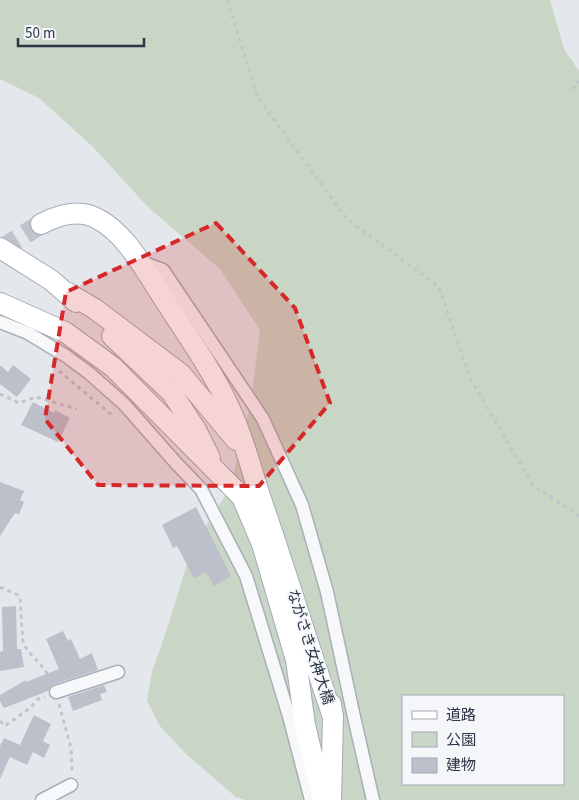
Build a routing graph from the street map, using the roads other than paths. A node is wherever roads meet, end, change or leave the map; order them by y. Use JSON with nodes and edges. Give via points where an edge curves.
{"nodes":[{"id":1,"x":41,"y":224,"type":"tunnel mouth"},
{"id":2,"x":0,"y":248,"type":"edge"},
{"id":3,"x":139,"y":261,"type":"junction"},
{"id":4,"x":68,"y":293,"type":"junction"},
{"id":5,"x":0,"y":303,"type":"edge"},
{"id":6,"x":0,"y":322,"type":"edge"},
{"id":7,"x":248,"y":454,"type":"junction"},
{"id":8,"x":220,"y":476,"type":"junction"},
{"id":9,"x":118,"y":672,"type":"dead end"},
{"id":10,"x":56,"y":692,"type":"road end"},
{"id":11,"x":71,"y":785,"type":"dead end"},
{"id":12,"x":42,"y":800,"type":"edge"},
{"id":13,"x":311,"y":800,"type":"edge"},
{"id":14,"x":323,"y":800,"type":"edge"},
{"id":15,"x":331,"y":800,"type":"edge"},
{"id":16,"x":373,"y":800,"type":"edge"}],
"edges":[{"from":1,"to":3,"type":"main road","via":[[56,216],[86,214],[98,219],[126,243]]},
{"from":2,"to":4,"type":"main road"},
{"from":3,"to":7,"type":"main road","via":[[206,364],[230,409]]},
{"from":3,"to":16,"type":"street","via":[[163,270],[263,418],[302,505],[327,592]]},
{"from":4,"to":7,"type":"main road","name":"ながさき女神大橋","via":[[95,309],[181,374]]},
{"from":4,"to":8,"type":"main road","name":"ながさき女神大橋","via":[[172,393]]},
{"from":5,"to":8,"type":"main road","via":[[65,332],[113,367]]},
{"from":6,"to":13,"type":"street","via":[[28,333],[89,373],[124,404],[201,489],[246,576]]},
{"from":7,"to":15,"type":"main road","name":"ながさき女神大橋","via":[[265,481],[286,534],[324,652],[333,717]]},
{"from":8,"to":14,"type":"main road","name":"ながさき女神大橋","via":[[248,540],[305,725]]},
{"from":9,"to":10,"type":"street"},
{"from":11,"to":12,"type":"street"}]}
